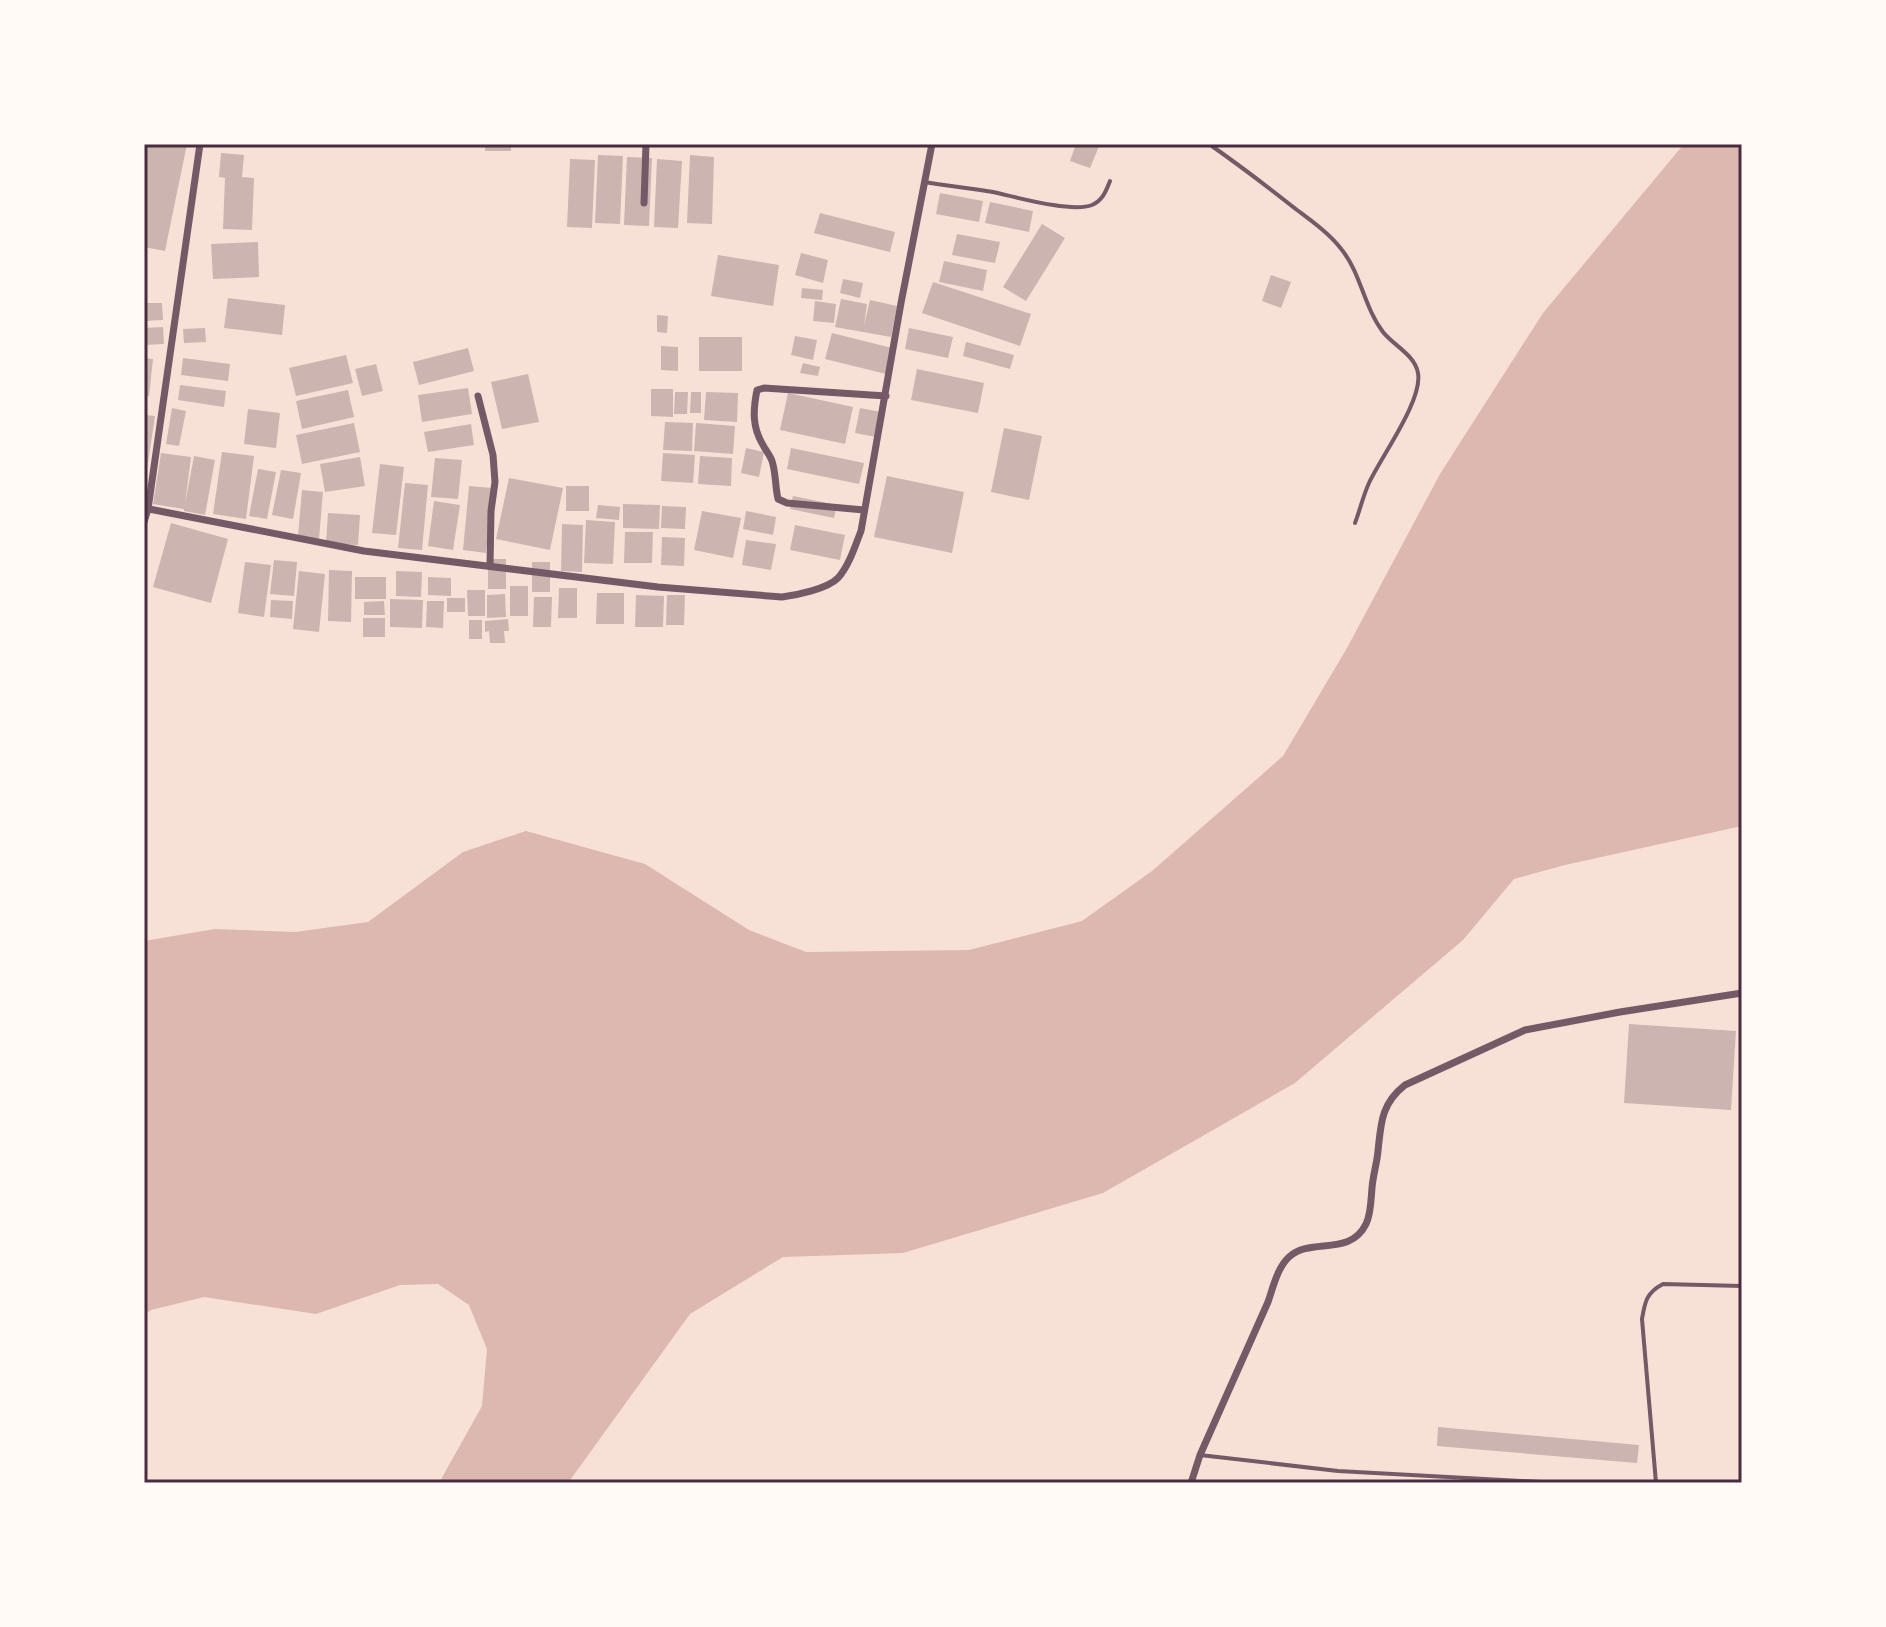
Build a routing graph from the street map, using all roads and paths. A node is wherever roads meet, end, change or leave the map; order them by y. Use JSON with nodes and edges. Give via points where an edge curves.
{"nodes":[{"id":1,"x":200,"y":144,"type":"edge"},
{"id":2,"x":646,"y":144,"type":"edge"},
{"id":3,"x":932,"y":144,"type":"edge"},
{"id":4,"x":1209,"y":144,"type":"edge"},
{"id":5,"x":1110,"y":181,"type":"dead end"},
{"id":6,"x":924,"y":182,"type":"junction"},
{"id":7,"x":644,"y":203,"type":"dead end"},
{"id":8,"x":478,"y":396,"type":"dead end"},
{"id":9,"x":886,"y":396,"type":"junction"},
{"id":10,"x":146,"y":508,"type":"edge"},
{"id":11,"x":864,"y":510,"type":"junction"},
{"id":12,"x":144,"y":522,"type":"edge"},
{"id":13,"x":1355,"y":523,"type":"dead end"},
{"id":14,"x":490,"y":565,"type":"junction"},
{"id":15,"x":1742,"y":993,"type":"edge"},
{"id":16,"x":1742,"y":1286,"type":"edge"},
{"id":17,"x":1200,"y":1455,"type":"junction"},
{"id":18,"x":1191,"y":1483,"type":"edge"},
{"id":19,"x":1560,"y":1483,"type":"edge"},
{"id":20,"x":1656,"y":1483,"type":"edge"}],
"edges":[{"from":1,"to":10,"type":"street"},
{"from":2,"to":7,"type":"street"},
{"from":3,"to":6,"type":"street"},
{"from":4,"to":13,"type":"lane","via":[[1328,234],[1357,276],[1375,321],[1418,373],[1406,419],[1368,485]]},
{"from":5,"to":6,"type":"lane","via":[[1103,198],[1086,207]]},
{"from":6,"to":9,"type":"street"},
{"from":8,"to":14,"type":"street","via":[[495,482]]},
{"from":9,"to":11,"type":"street"},
{"from":9,"to":11,"type":"street","via":[[764,388],[757,390],[753,410],[772,457],[778,499]]},
{"from":10,"to":12,"type":"street"},
{"from":10,"to":14,"type":"street","via":[[364,551]]},
{"from":11,"to":14,"type":"street","via":[[861,531],[837,579],[795,595],[658,587]]},
{"from":15,"to":17,"type":"street","via":[[1525,1030],[1393,1095],[1380,1127],[1366,1224],[1347,1243],[1290,1255]]},
{"from":16,"to":20,"type":"lane","via":[[1663,1284],[1644,1303]]},
{"from":17,"to":18,"type":"street"},
{"from":17,"to":19,"type":"lane","via":[[1338,1471]]}]}
